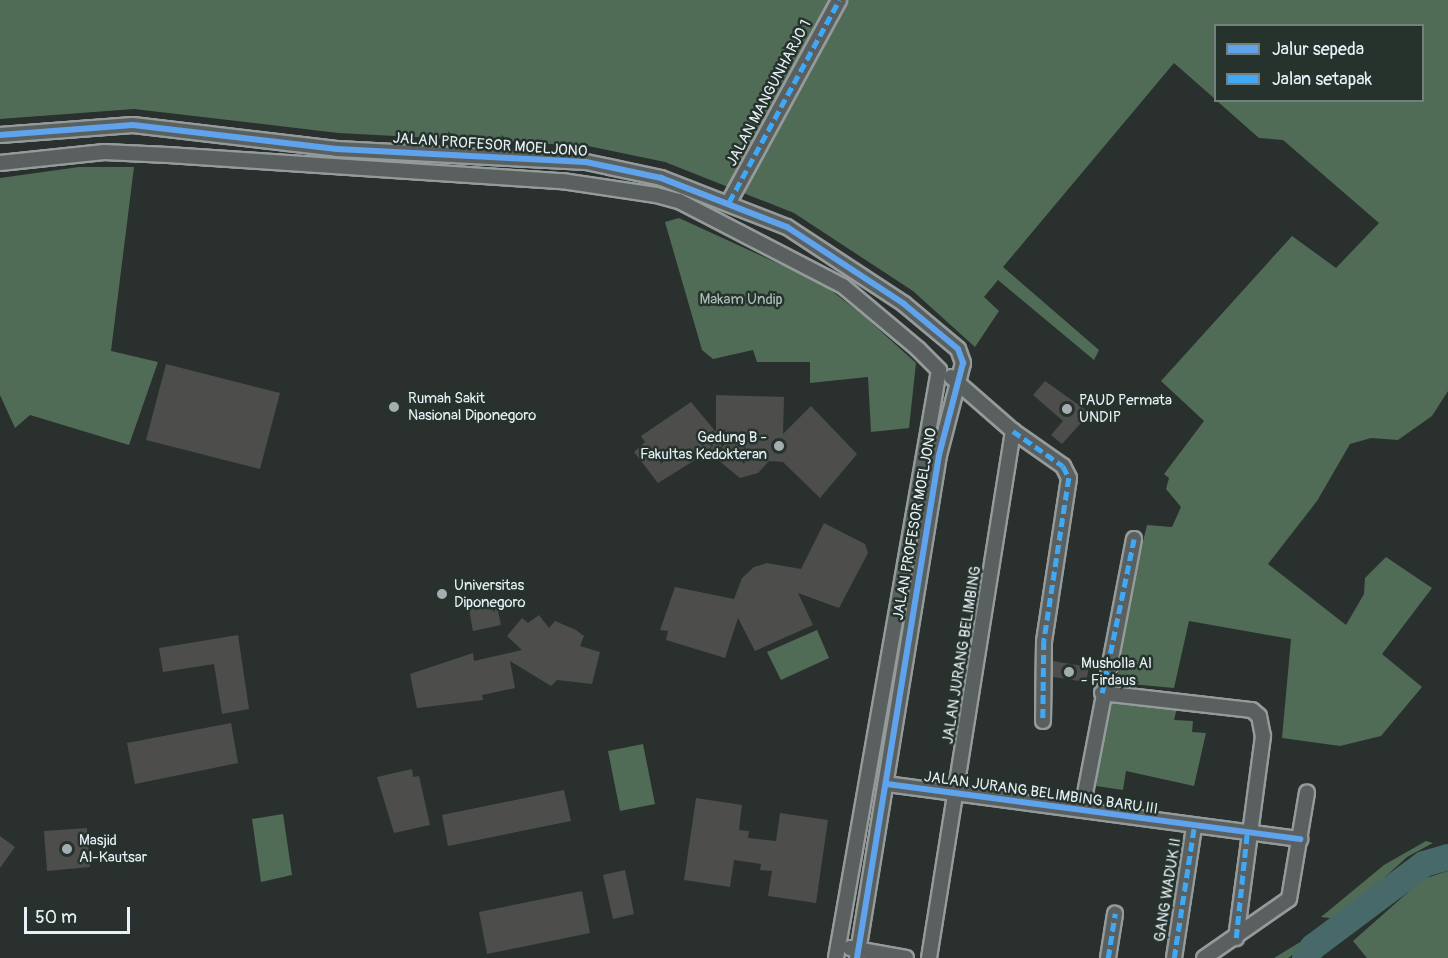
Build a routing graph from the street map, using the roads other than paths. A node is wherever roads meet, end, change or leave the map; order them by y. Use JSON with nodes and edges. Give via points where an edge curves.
{"nodes":[{"id":1,"x":839,"y":0,"type":"edge"},
{"id":2,"x":0,"y":135,"type":"edge"},
{"id":3,"x":0,"y":164,"type":"edge"},
{"id":4,"x":729,"y":202,"type":"junction"},
{"id":5,"x":939,"y":370,"type":"junction"},
{"id":6,"x":957,"y":381,"type":"junction"},
{"id":7,"x":1013,"y":431,"type":"junction"},
{"id":8,"x":1134,"y":539,"type":"dead end"},
{"id":9,"x":1102,"y":693,"type":"junction"},
{"id":10,"x":1043,"y":721,"type":"dead end"},
{"id":11,"x":886,"y":784,"type":"junction"},
{"id":12,"x":957,"y":792,"type":"junction"},
{"id":13,"x":1307,"y":793,"type":"dead end"},
{"id":14,"x":1082,"y":808,"type":"junction"},
{"id":15,"x":1194,"y":827,"type":"junction"},
{"id":16,"x":1247,"y":834,"type":"junction"},
{"id":17,"x":1300,"y":839,"type":"junction"},
{"id":18,"x":1115,"y":915,"type":"dead end"},
{"id":19,"x":1236,"y":938,"type":"junction"},
{"id":20,"x":838,"y":952,"type":"edge"},
{"id":21,"x":857,"y":954,"type":"edge"},
{"id":22,"x":906,"y":958,"type":"edge"},
{"id":23,"x":929,"y":958,"type":"edge"},
{"id":24,"x":1108,"y":958,"type":"edge"},
{"id":25,"x":1174,"y":958,"type":"edge"},
{"id":26,"x":1204,"y":958,"type":"edge"}],
"edges":[{"from":1,"to":4,"type":"street","name":"JALAN MANGUNHARJO 1"},
{"from":2,"to":4,"type":"street","name":"JALAN PROFESOR MOELJONO","via":[[133,125],[337,149],[586,162],[688,184]]},
{"from":3,"to":5,"type":"street","via":[[104,152],[168,155],[562,181],[656,195],[679,201],[843,286]]},
{"from":4,"to":6,"type":"street","name":"JALAN PROFESOR MOELJONO","via":[[787,227],[921,318],[961,353]]},
{"from":5,"to":6,"type":"street"},
{"from":5,"to":20,"type":"street","via":[[871,780]]},
{"from":6,"to":7,"type":"street"},
{"from":6,"to":11,"type":"street","name":"JALAN PROFESOR MOELJONO","via":[[939,455]]},
{"from":7,"to":10,"type":"street","via":[[1063,466],[1069,478],[1044,641]]},
{"from":7,"to":12,"type":"street","name":"JALAN JURANG BELIMBING"},
{"from":8,"to":9,"type":"street"},
{"from":9,"to":14,"type":"street"},
{"from":9,"to":16,"type":"street","via":[[1252,710],[1258,716],[1263,735]]},
{"from":11,"to":12,"type":"street","name":"JALAN JURANG BELIMBING BARU III"},
{"from":11,"to":21,"type":"street","name":"JALAN PROFESOR MOELJONO"},
{"from":12,"to":14,"type":"street","name":"JALAN JURANG BELIMBING BARU III"},
{"from":12,"to":23,"type":"street","name":"JALAN JURANG BELIMBING"},
{"from":13,"to":17,"type":"street"},
{"from":14,"to":15,"type":"street","name":"JALAN JURANG BELIMBING BARU III"},
{"from":15,"to":16,"type":"street","name":"JALAN JURANG BELIMBING BARU III"},
{"from":15,"to":25,"type":"street","name":"GANG WADUK II"},
{"from":16,"to":17,"type":"street","name":"JALAN JURANG BELIMBING BARU III"},
{"from":16,"to":19,"type":"street"},
{"from":17,"to":19,"type":"street","via":[[1289,899]]},
{"from":18,"to":24,"type":"street"},
{"from":19,"to":26,"type":"street"},
{"from":20,"to":21,"type":"street"},
{"from":21,"to":22,"type":"street"}]}
